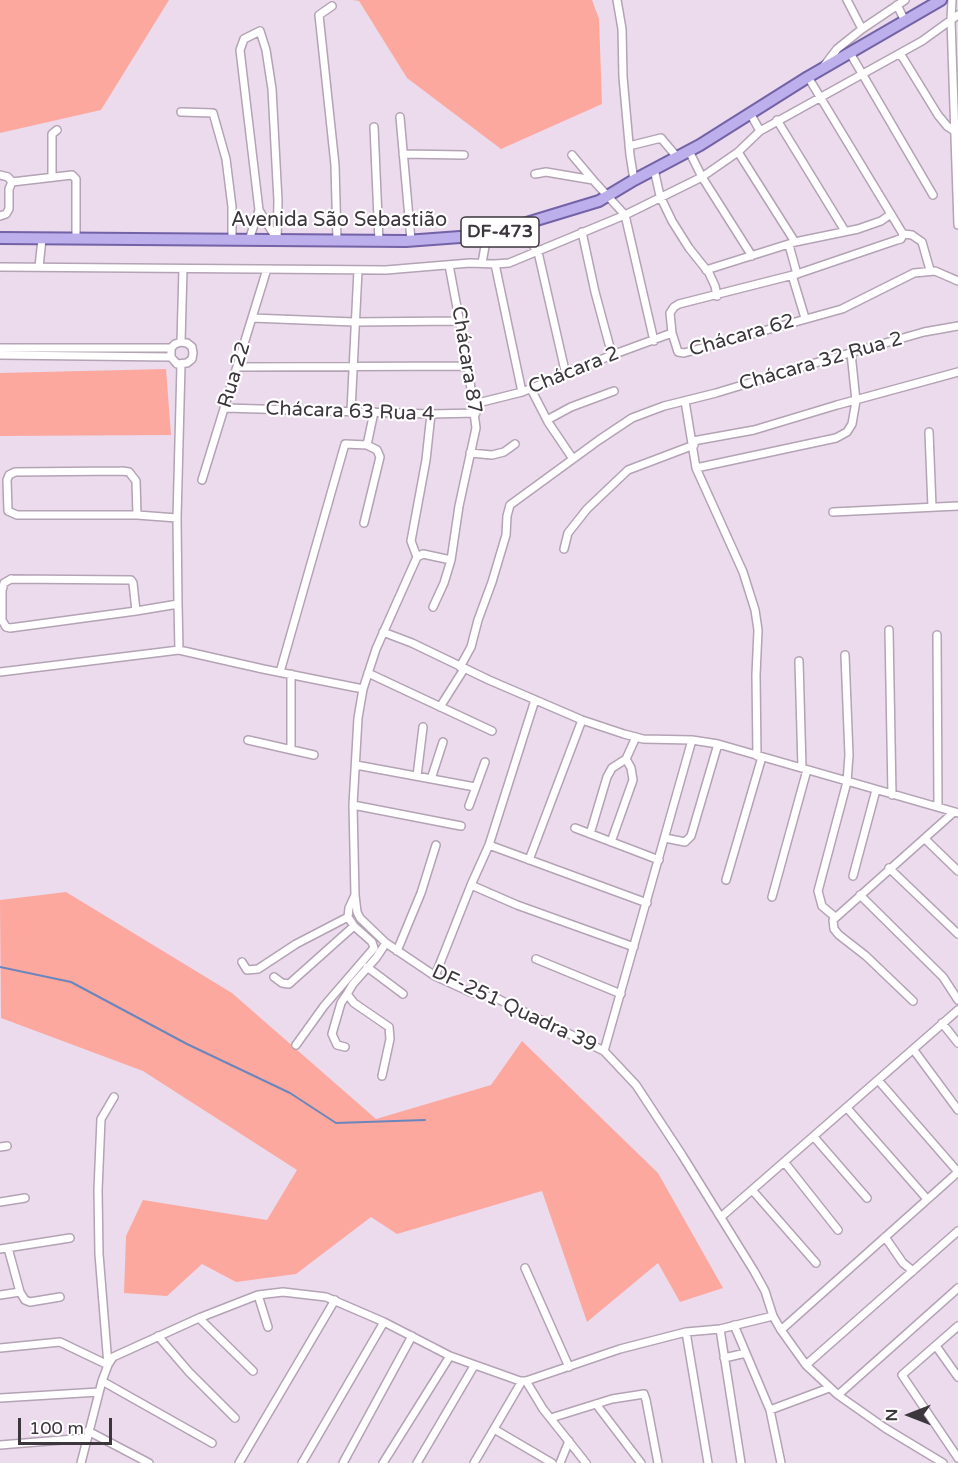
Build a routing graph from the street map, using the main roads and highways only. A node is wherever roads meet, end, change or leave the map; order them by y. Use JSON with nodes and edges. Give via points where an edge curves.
{"nodes":[{"id":1,"x":938,"y":1,"type":"edge"},
{"id":2,"x":0,"y":239,"type":"edge"}],
"edges":[{"from":1,"to":2,"type":"main road","name":"Avenida São Sebastião","number":"DF-473","via":[[599,201],[505,231],[379,241]]}]}
